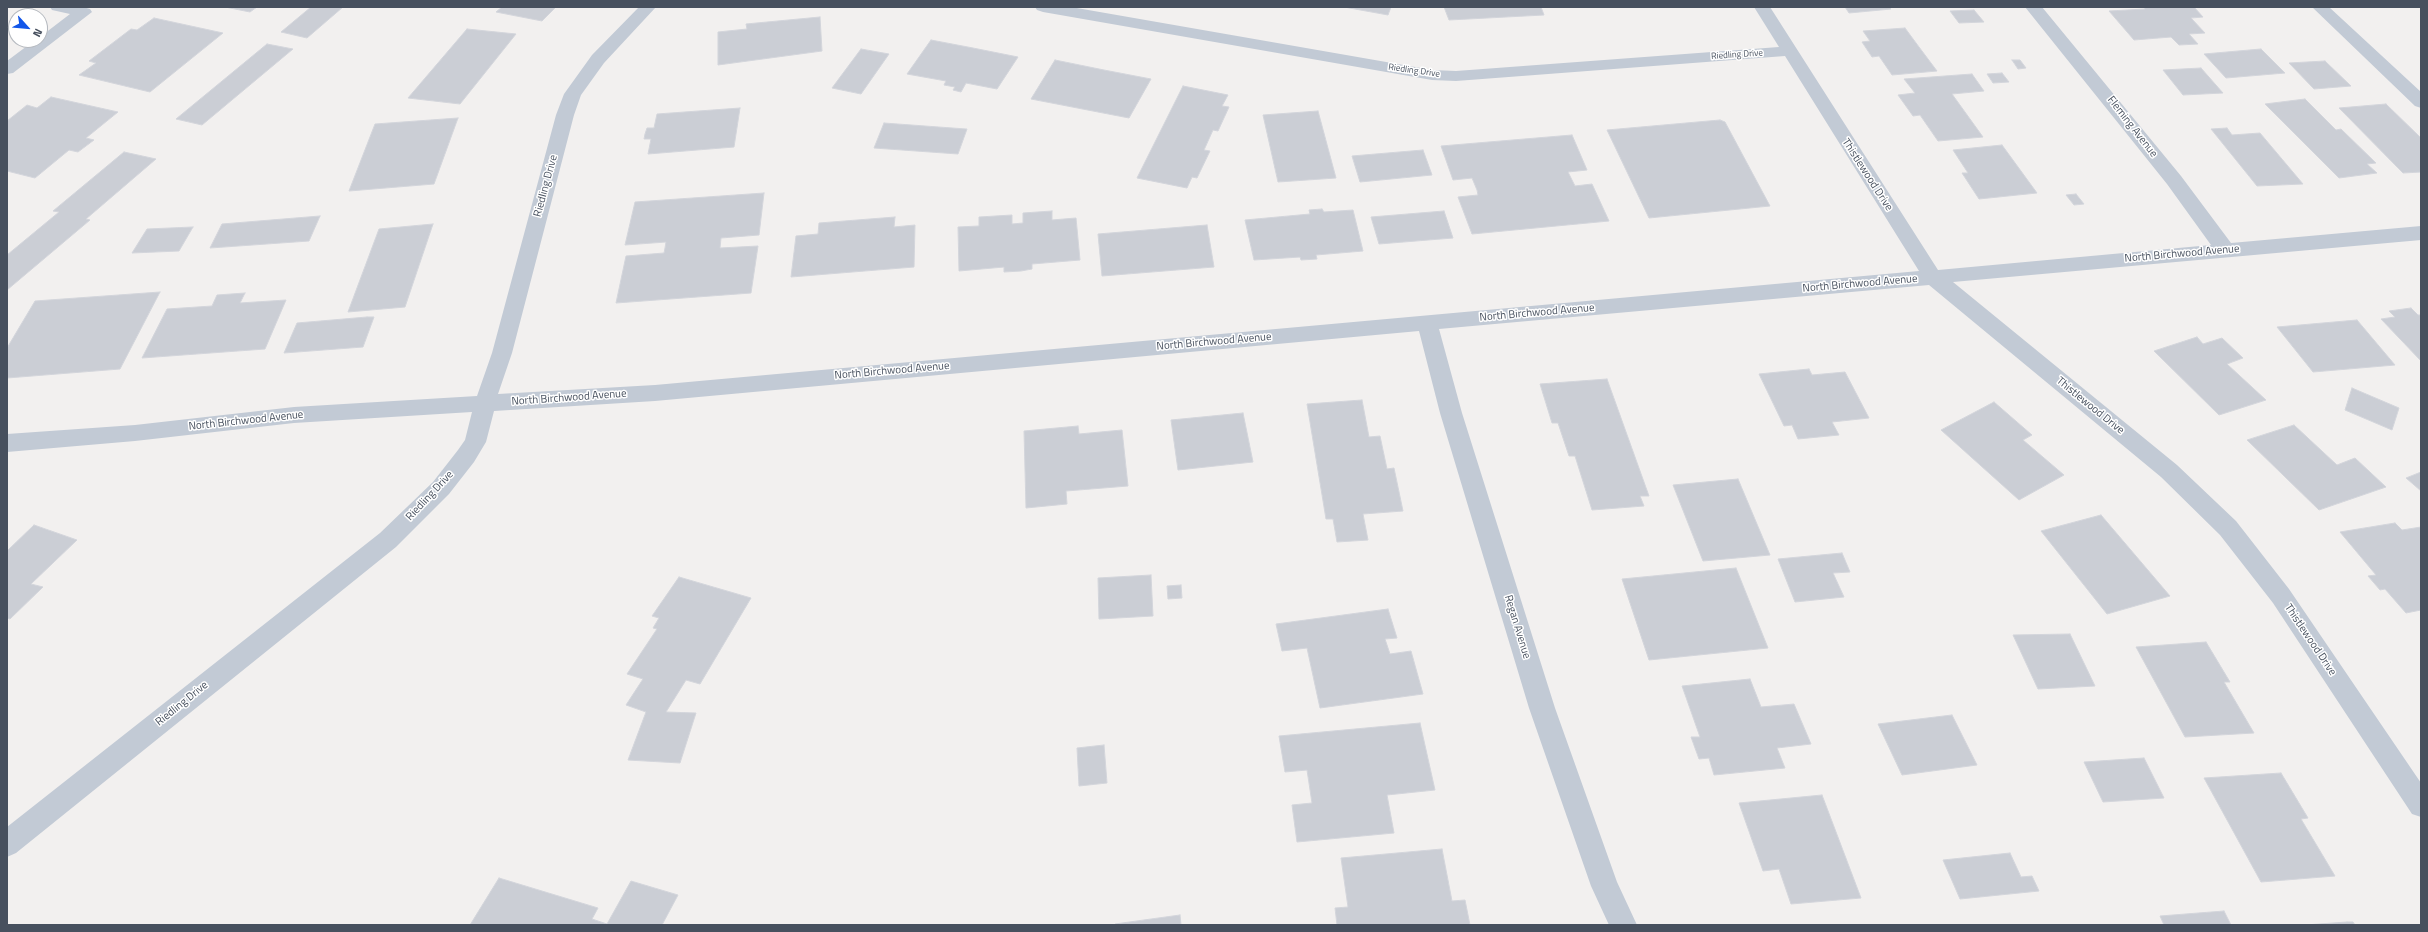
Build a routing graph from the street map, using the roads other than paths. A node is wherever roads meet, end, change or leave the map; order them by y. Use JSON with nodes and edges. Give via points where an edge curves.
{"nodes":[{"id":1,"x":58,"y":7,"type":"edge"},
{"id":2,"x":648,"y":7,"type":"edge"},
{"id":3,"x":1043,"y":7,"type":"edge"},
{"id":4,"x":1762,"y":7,"type":"edge"},
{"id":5,"x":2033,"y":7,"type":"edge"},
{"id":6,"x":2320,"y":7,"type":"edge"},
{"id":7,"x":88,"y":10,"type":"edge"},
{"id":8,"x":1789,"y":51,"type":"junction"},
{"id":9,"x":7,"y":69,"type":"edge"},
{"id":10,"x":2421,"y":102,"type":"edge"},
{"id":11,"x":2421,"y":233,"type":"edge"},
{"id":12,"x":2225,"y":250,"type":"junction"},
{"id":13,"x":1933,"y":277,"type":"junction"},
{"id":14,"x":1427,"y":323,"type":"junction"},
{"id":15,"x":485,"y":403,"type":"junction"},
{"id":16,"x":7,"y":443,"type":"edge"},
{"id":17,"x":2421,"y":805,"type":"edge"},
{"id":18,"x":7,"y":844,"type":"edge"},
{"id":19,"x":1624,"y":925,"type":"edge"}],
"edges":[{"from":1,"to":7,"type":"street"},
{"from":2,"to":15,"type":"street","name":"Riedling Drive","via":[[598,59],[573,94],[564,115],[502,353]]},
{"from":3,"to":8,"type":"street","name":"Riedling Drive","via":[[1432,75],[1456,76]]},
{"from":4,"to":8,"type":"street","name":"Thistlewood Drive"},
{"from":5,"to":12,"type":"street","name":"Fleming Avenue","via":[[2174,180]]},
{"from":6,"to":10,"type":"street"},
{"from":7,"to":9,"type":"street"},
{"from":8,"to":13,"type":"street","name":"Thistlewood Drive"},
{"from":11,"to":12,"type":"street","name":"North Birchwood Avenue"},
{"from":12,"to":13,"type":"street","name":"North Birchwood Avenue"},
{"from":13,"to":14,"type":"street","name":"North Birchwood Avenue"},
{"from":13,"to":17,"type":"street","name":"Thistlewood Drive","via":[[2169,471],[2228,528],[2281,596]]},
{"from":14,"to":15,"type":"street","name":"North Birchwood Avenue","via":[[654,392]]},
{"from":14,"to":19,"type":"street","name":"Regan Avenue","via":[[1451,413],[1542,708],[1605,886]]},
{"from":15,"to":16,"type":"street","name":"North Birchwood Avenue","via":[[294,415],[135,433]]},
{"from":15,"to":18,"type":"street","name":"Riedling Drive","via":[[475,442],[466,456],[441,488],[388,540]]}]}
